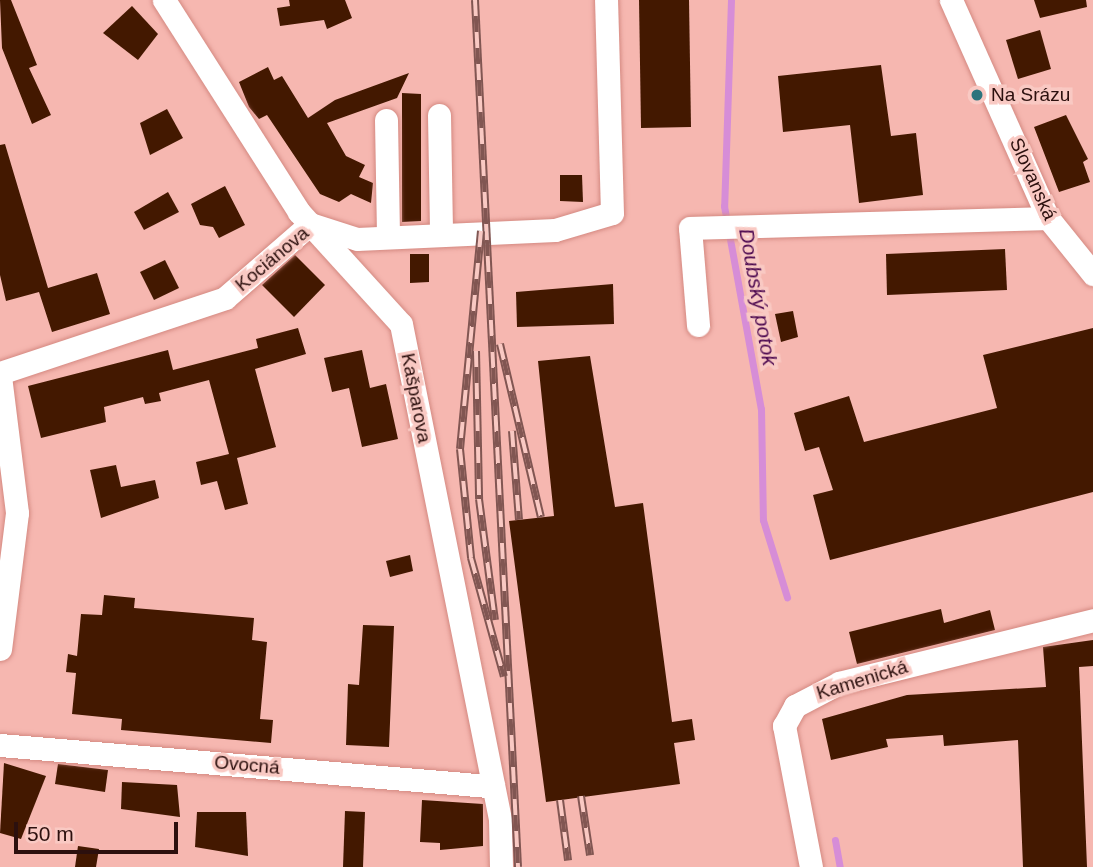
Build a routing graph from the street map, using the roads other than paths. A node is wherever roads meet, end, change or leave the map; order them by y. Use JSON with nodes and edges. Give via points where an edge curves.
{"nodes":[{"id":1,"x":164,"y":0,"type":"edge"},
{"id":2,"x":606,"y":0,"type":"edge"},
{"id":3,"x":951,"y":0,"type":"edge"},
{"id":4,"x":439,"y":115,"type":"dead end"},
{"id":5,"x":386,"y":120,"type":"dead end"},
{"id":6,"x":1048,"y":218,"type":"junction"},
{"id":7,"x":310,"y":224,"type":"junction"},
{"id":8,"x":441,"y":232,"type":"junction"},
{"id":9,"x":388,"y":236,"type":"junction"},
{"id":10,"x":1093,"y":274,"type":"edge"},
{"id":11,"x":698,"y":325,"type":"dead end"},
{"id":12,"x":0,"y":374,"type":"edge"},
{"id":13,"x":1093,"y":620,"type":"edge"},
{"id":14,"x":0,"y":649,"type":"edge"},
{"id":15,"x":0,"y":745,"type":"edge"},
{"id":16,"x":494,"y":786,"type":"junction"},
{"id":17,"x":501,"y":867,"type":"edge"},
{"id":18,"x":811,"y":867,"type":"edge"}],
"edges":[{"from":1,"to":7,"type":"street","name":"Kašparova"},
{"from":2,"to":8,"type":"street","name":"Kociánova","via":[[612,213],[555,230]]},
{"from":3,"to":6,"type":"street","name":"Slovanská"},
{"from":4,"to":8,"type":"street"},
{"from":5,"to":9,"type":"street"},
{"from":6,"to":10,"type":"street","name":"Slovanská"},
{"from":6,"to":11,"type":"street","via":[[690,228]]},
{"from":7,"to":9,"type":"street","name":"Kociánova","via":[[357,239]]},
{"from":7,"to":12,"type":"street","name":"Kociánova","via":[[225,298]]},
{"from":7,"to":16,"type":"street","name":"Kašparova","via":[[401,324]]},
{"from":8,"to":9,"type":"street","name":"Kociánova"},
{"from":12,"to":14,"type":"street","via":[[17,513]]},
{"from":13,"to":18,"type":"street","name":"Kamenická","via":[[816,691],[795,706],[784,726]]},
{"from":15,"to":16,"type":"street","name":"Ovocná"},
{"from":16,"to":17,"type":"street","name":"Kašparova"}]}
